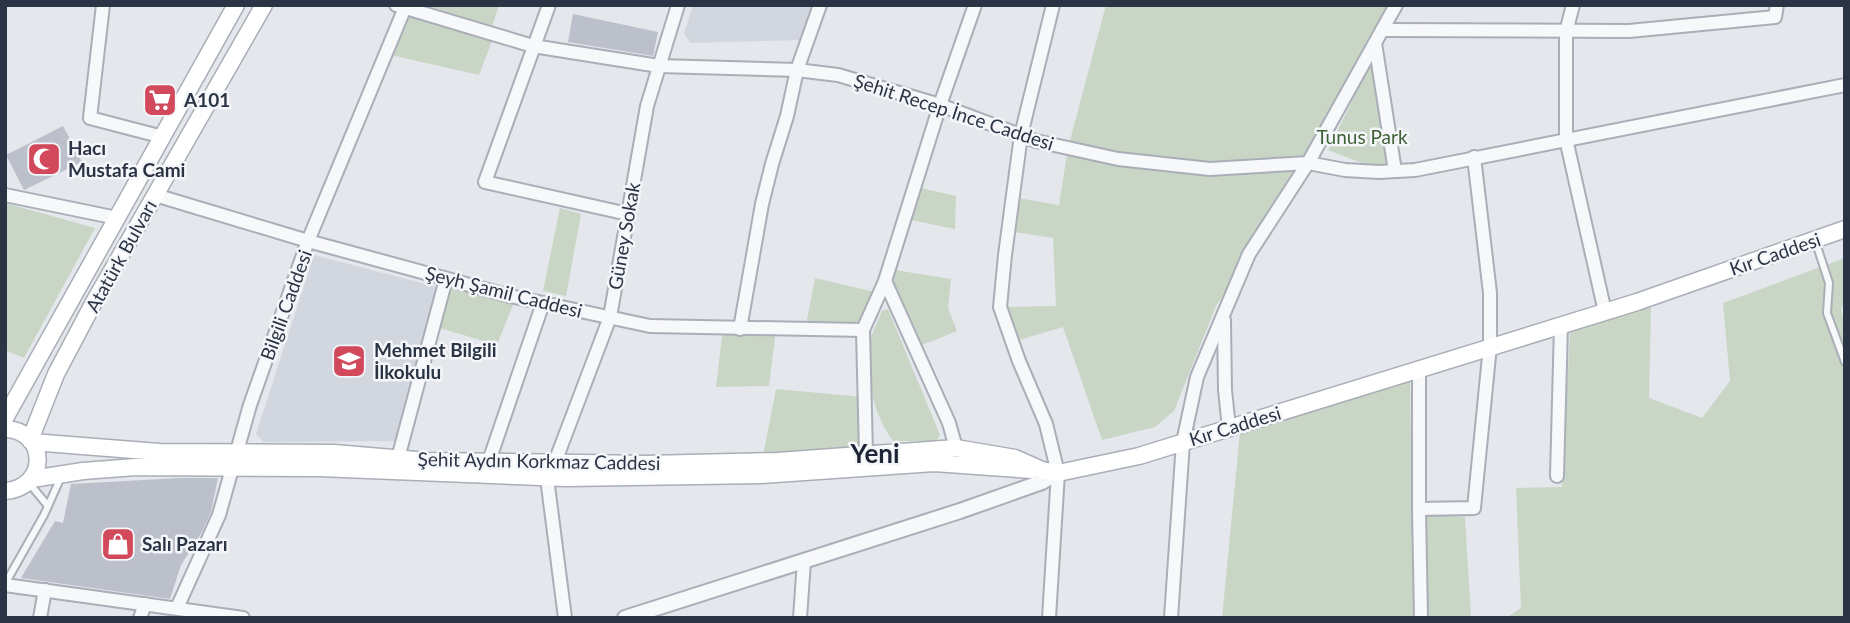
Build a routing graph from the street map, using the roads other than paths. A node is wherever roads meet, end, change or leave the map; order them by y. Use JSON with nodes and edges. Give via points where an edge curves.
{"nodes":[{"id":1,"x":103,"y":5,"type":"edge"},
{"id":2,"x":236,"y":5,"type":"edge"},
{"id":3,"x":264,"y":5,"type":"edge"},
{"id":4,"x":550,"y":5,"type":"edge"},
{"id":5,"x":678,"y":5,"type":"edge"},
{"id":6,"x":820,"y":5,"type":"edge"},
{"id":7,"x":975,"y":5,"type":"edge"},
{"id":8,"x":1053,"y":5,"type":"edge"},
{"id":9,"x":1396,"y":5,"type":"edge"},
{"id":10,"x":1573,"y":5,"type":"edge"},
{"id":11,"x":1777,"y":5,"type":"edge"},
{"id":12,"x":402,"y":6,"type":"edge"},
{"id":13,"x":1382,"y":30,"type":"junction"},
{"id":14,"x":1566,"y":32,"type":"junction"},
{"id":15,"x":1375,"y":43,"type":"junction"},
{"id":16,"x":533,"y":46,"type":"junction"},
{"id":17,"x":659,"y":66,"type":"junction"},
{"id":18,"x":797,"y":70,"type":"junction"},
{"id":19,"x":1845,"y":85,"type":"edge"},
{"id":20,"x":940,"y":105,"type":"junction"},
{"id":21,"x":1021,"y":135,"type":"junction"},
{"id":22,"x":163,"y":137,"type":"junction"},
{"id":23,"x":1566,"y":139,"type":"junction"},
{"id":24,"x":1474,"y":158,"type":"junction"},
{"id":25,"x":1308,"y":163,"type":"junction"},
{"id":26,"x":1395,"y":171,"type":"junction"},
{"id":27,"x":5,"y":195,"type":"edge"},
{"id":28,"x":155,"y":195,"type":"junction"},
{"id":29,"x":628,"y":214,"type":"junction"},
{"id":30,"x":117,"y":218,"type":"junction"},
{"id":31,"x":1845,"y":229,"type":"edge"},
{"id":32,"x":1815,"y":240,"type":"junction"},
{"id":33,"x":308,"y":241,"type":"junction"},
{"id":34,"x":446,"y":279,"type":"junction"},
{"id":35,"x":885,"y":281,"type":"junction"},
{"id":36,"x":542,"y":303,"type":"junction"},
{"id":37,"x":1605,"y":312,"type":"junction"},
{"id":38,"x":610,"y":317,"type":"junction"},
{"id":39,"x":1224,"y":317,"type":"junction"},
{"id":40,"x":1561,"y":325,"type":"junction"},
{"id":41,"x":740,"y":329,"type":"junction"},
{"id":42,"x":863,"y":330,"type":"junction"},
{"id":43,"x":1490,"y":346,"type":"junction"},
{"id":44,"x":1845,"y":362,"type":"edge"},
{"id":45,"x":1419,"y":368,"type":"junction"},
{"id":46,"x":5,"y":418,"type":"edge"},
{"id":47,"x":1229,"y":428,"type":"junction"},
{"id":48,"x":5,"y":429,"type":"edge"},
{"id":49,"x":31,"y":441,"type":"junction"},
{"id":50,"x":1183,"y":442,"type":"junction"},
{"id":51,"x":956,"y":448,"type":"junction"},
{"id":52,"x":866,"y":454,"type":"junction"},
{"id":53,"x":398,"y":458,"type":"junction"},
{"id":54,"x":234,"y":460,"type":"junction"},
{"id":55,"x":489,"y":461,"type":"junction"},
{"id":56,"x":555,"y":462,"type":"junction"},
{"id":57,"x":1050,"y":472,"type":"junction"},
{"id":58,"x":62,"y":474,"type":"junction"},
{"id":59,"x":1557,"y":476,"type":"dead end"},
{"id":60,"x":547,"y":478,"type":"junction"},
{"id":61,"x":17,"y":488,"type":"edge"},
{"id":62,"x":48,"y":506,"type":"junction"},
{"id":63,"x":1419,"y":509,"type":"junction"},
{"id":64,"x":804,"y":561,"type":"junction"},
{"id":65,"x":5,"y":584,"type":"edge"},
{"id":66,"x":45,"y":590,"type":"junction"},
{"id":67,"x":145,"y":604,"type":"junction"},
{"id":68,"x":177,"y":608,"type":"junction"},
{"id":69,"x":40,"y":618,"type":"edge"},
{"id":70,"x":140,"y":618,"type":"edge"},
{"id":71,"x":243,"y":618,"type":"edge"},
{"id":72,"x":565,"y":618,"type":"edge"},
{"id":73,"x":625,"y":618,"type":"edge"},
{"id":74,"x":800,"y":618,"type":"edge"},
{"id":75,"x":1049,"y":618,"type":"edge"},
{"id":76,"x":1171,"y":618,"type":"edge"},
{"id":77,"x":1421,"y":618,"type":"edge"}],
"edges":[{"from":1,"to":22,"type":"street","via":[[90,118]]},
{"from":2,"to":22,"type":"main road","name":"Atatürk Bulvarı"},
{"from":3,"to":28,"type":"main road","name":"Atatürk Bulvarı"},
{"from":4,"to":16,"type":"street"},
{"from":5,"to":17,"type":"street","name":"Güney Sokak"},
{"from":6,"to":18,"type":"street"},
{"from":7,"to":20,"type":"street"},
{"from":8,"to":21,"type":"street"},
{"from":9,"to":13,"type":"street"},
{"from":10,"to":14,"type":"street"},
{"from":11,"to":14,"type":"street","via":[[1775,17],[1629,31]]},
{"from":12,"to":16,"type":"street","name":"Şehit Recep İnce Caddesi"},
{"from":12,"to":33,"type":"street","name":"Bilgili Caddesi"},
{"from":13,"to":14,"type":"street"},
{"from":13,"to":15,"type":"street"},
{"from":14,"to":23,"type":"street"},
{"from":15,"to":25,"type":"street"},
{"from":15,"to":26,"type":"street"},
{"from":16,"to":17,"type":"street","name":"Şehit Recep İnce Caddesi"},
{"from":16,"to":29,"type":"street","via":[[485,182]]},
{"from":17,"to":18,"type":"street","name":"Şehit Recep İnce Caddesi"},
{"from":17,"to":29,"type":"street","name":"Güney Sokak","via":[[647,106]]},
{"from":18,"to":20,"type":"street","name":"Şehit Recep İnce Caddesi","via":[[838,75]]},
{"from":18,"to":41,"type":"street","via":[[762,204]]},
{"from":19,"to":23,"type":"street","name":"Şehit Recep İnce Caddesi"},
{"from":20,"to":21,"type":"street","name":"Şehit Recep İnce Caddesi"},
{"from":20,"to":35,"type":"street"},
{"from":21,"to":25,"type":"street","name":"Şehit Recep İnce Caddesi","via":[[1118,159],[1210,169]]},
{"from":21,"to":57,"type":"street","via":[[1000,307],[1046,424]]},
{"from":22,"to":30,"type":"main road","name":"Atatürk Bulvarı"},
{"from":23,"to":24,"type":"street","name":"Şehit Recep İnce Caddesi"},
{"from":23,"to":37,"type":"street"},
{"from":24,"to":26,"type":"street","name":"Şehit Recep İnce Caddesi"},
{"from":24,"to":43,"type":"street","via":[[1490,293]]},
{"from":25,"to":26,"type":"street","name":"Şehit Recep İnce Caddesi","via":[[1345,170]]},
{"from":25,"to":39,"type":"street","via":[[1249,254]]},
{"from":27,"to":30,"type":"street"},
{"from":28,"to":33,"type":"street","name":"Şeyh Şamil Caddesi"},
{"from":28,"to":49,"type":"main road","name":"Atatürk Bulvarı","via":[[56,374]]},
{"from":29,"to":38,"type":"street","name":"Güney Sokak"},
{"from":30,"to":46,"type":"main road","name":"Atatürk Bulvarı"},
{"from":31,"to":32,"type":"main road","name":"Kır Caddesi"},
{"from":32,"to":37,"type":"main road","name":"Kır Caddesi"},
{"from":32,"to":44,"type":"lane","via":[[1829,283],[1827,313]]},
{"from":33,"to":34,"type":"street","name":"Şeyh Şamil Caddesi"},
{"from":33,"to":54,"type":"street","name":"Bilgili Caddesi"},
{"from":34,"to":36,"type":"street","name":"Şeyh Şamil Caddesi"},
{"from":34,"to":53,"type":"street"},
{"from":35,"to":42,"type":"street"},
{"from":35,"to":51,"type":"street"},
{"from":36,"to":38,"type":"street","name":"Şeyh Şamil Caddesi"},
{"from":36,"to":55,"type":"street"},
{"from":37,"to":40,"type":"main road","name":"Kır Caddesi"},
{"from":38,"to":41,"type":"street","name":"Şeyh Şamil Caddesi","via":[[650,326]]},
{"from":38,"to":56,"type":"street","name":"Güney Sokak"},
{"from":39,"to":47,"type":"street"},
{"from":39,"to":50,"type":"street","via":[[1197,377]]},
{"from":40,"to":43,"type":"main road","name":"Kır Caddesi"},
{"from":40,"to":59,"type":"street"},
{"from":41,"to":42,"type":"street","name":"Şeyh Şamil Caddesi"},
{"from":42,"to":52,"type":"street"},
{"from":43,"to":45,"type":"main road","name":"Kır Caddesi"},
{"from":43,"to":63,"type":"street","via":[[1474,508]]},
{"from":45,"to":47,"type":"main road","name":"Kır Caddesi"},
{"from":45,"to":63,"type":"street"},
{"from":47,"to":50,"type":"main road","name":"Kır Caddesi"},
{"from":48,"to":49,"type":"main road","name":"Şehit Aydın Korkmaz Caddesi","via":[[19,431]]},
{"from":49,"to":54,"type":"main road","name":"Şehit Aydın Korkmaz Caddesi"},
{"from":49,"to":61,"type":"main road","via":[[38,461]]},
{"from":50,"to":57,"type":"main road","name":"Kır Caddesi","via":[[1139,456]]},
{"from":50,"to":76,"type":"street"},
{"from":51,"to":52,"type":"main road","name":"Şehit Aydın Korkmaz Caddesi"},
{"from":51,"to":57,"type":"main road","name":"Şehit Aydın Korkmaz Caddesi","via":[[1015,458]]},
{"from":52,"to":56,"type":"main road","name":"Şehit Aydın Korkmaz Caddesi","via":[[778,461]]},
{"from":53,"to":54,"type":"main road","name":"Şehit Aydın Korkmaz Caddesi","via":[[334,453]]},
{"from":53,"to":55,"type":"main road","name":"Şehit Aydın Korkmaz Caddesi"},
{"from":54,"to":58,"type":"main road","name":"Şehit Aydın Korkmaz Caddesi"},
{"from":54,"to":60,"type":"main road","name":"Şehit Aydın Korkmaz Caddesi"},
{"from":54,"to":68,"type":"street","name":"Bilgili Caddesi","via":[[219,515]]},
{"from":55,"to":56,"type":"main road","name":"Şehit Aydın Korkmaz Caddesi"},
{"from":57,"to":60,"type":"main road","name":"Şehit Aydın Korkmaz Caddesi","via":[[934,463],[748,476]]},
{"from":57,"to":64,"type":"street","name":"Kır Caddesi","via":[[1042,482]]},
{"from":57,"to":75,"type":"street"},
{"from":58,"to":61,"type":"main road","name":"Şehit Aydın Korkmaz Caddesi"},
{"from":58,"to":62,"type":"lane"},
{"from":60,"to":72,"type":"street"},
{"from":61,"to":62,"type":"lane"},
{"from":62,"to":65,"type":"lane"},
{"from":63,"to":77,"type":"street"},
{"from":64,"to":73,"type":"street","name":"Kır Caddesi"},
{"from":64,"to":74,"type":"street"},
{"from":65,"to":66,"type":"street"},
{"from":66,"to":67,"type":"street"},
{"from":66,"to":69,"type":"street"},
{"from":67,"to":68,"type":"street"},
{"from":67,"to":70,"type":"street"},
{"from":68,"to":71,"type":"street"}]}
